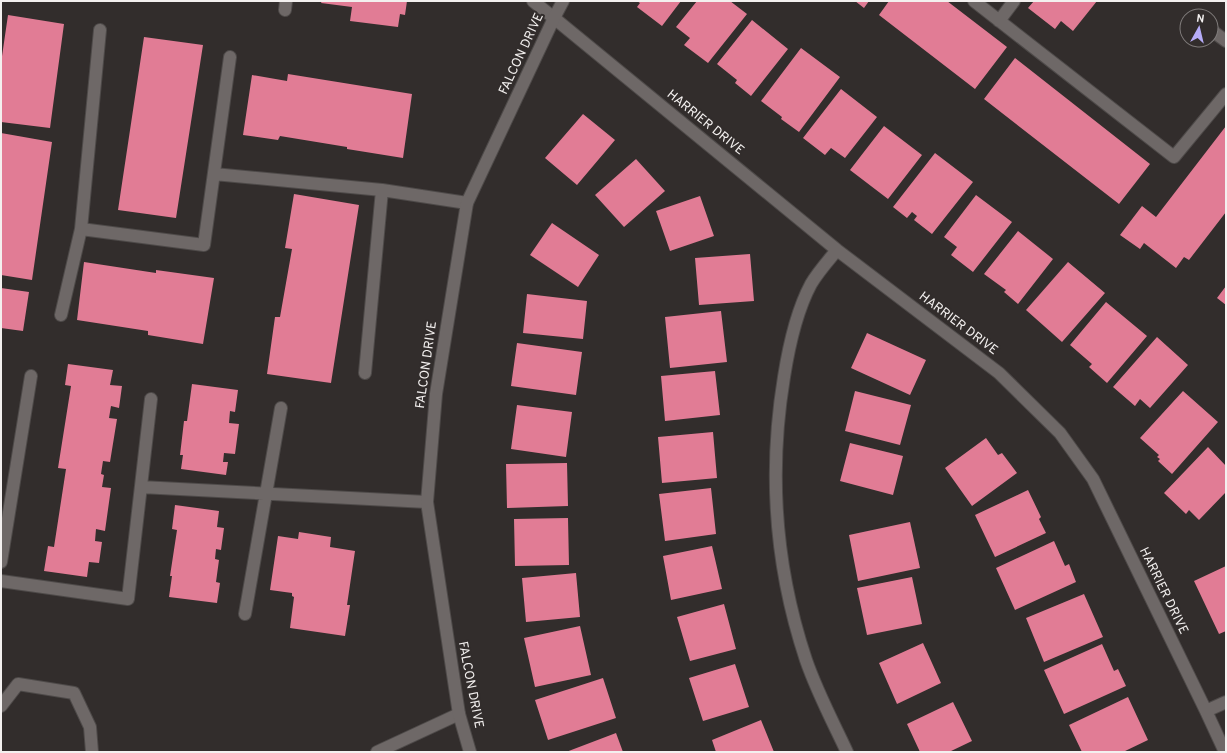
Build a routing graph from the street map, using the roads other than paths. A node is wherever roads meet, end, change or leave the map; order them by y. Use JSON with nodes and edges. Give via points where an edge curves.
{"nodes":[{"id":1,"x":532,"y":1,"type":"edge"},
{"id":2,"x":563,"y":1,"type":"edge"},
{"id":3,"x":974,"y":1,"type":"edge"},
{"id":4,"x":1014,"y":1,"type":"edge"},
{"id":5,"x":554,"y":18,"type":"junction"},
{"id":6,"x":999,"y":21,"type":"junction"},
{"id":7,"x":100,"y":30,"type":"dead end"},
{"id":8,"x":230,"y":57,"type":"dead end"},
{"id":9,"x":1226,"y":94,"type":"edge"},
{"id":10,"x":214,"y":174,"type":"junction"},
{"id":11,"x":382,"y":190,"type":"junction"},
{"id":12,"x":467,"y":204,"type":"junction"},
{"id":13,"x":81,"y":229,"type":"junction"},
{"id":14,"x":837,"y":250,"type":"junction"},
{"id":15,"x":61,"y":315,"type":"dead end"},
{"id":16,"x":365,"y":373,"type":"dead end"},
{"id":17,"x":31,"y":376,"type":"dead end"},
{"id":18,"x":152,"y":400,"type":"dead end"},
{"id":19,"x":281,"y":408,"type":"dead end"},
{"id":20,"x":141,"y":487,"type":"junction"},
{"id":21,"x":266,"y":494,"type":"junction"},
{"id":22,"x":427,"y":502,"type":"junction"},
{"id":23,"x":1,"y":562,"type":"edge"},
{"id":24,"x":1,"y":581,"type":"edge"},
{"id":25,"x":245,"y":614,"type":"dead end"},
{"id":26,"x":1226,"y":702,"type":"edge"},
{"id":27,"x":1,"y":706,"type":"edge"},
{"id":28,"x":1206,"y":711,"type":"junction"},
{"id":29,"x":459,"y":714,"type":"junction"},
{"id":30,"x":92,"y":752,"type":"edge"},
{"id":31,"x":378,"y":752,"type":"edge"},
{"id":32,"x":470,"y":752,"type":"edge"},
{"id":33,"x":847,"y":752,"type":"edge"},
{"id":34,"x":1225,"y":752,"type":"edge"}],
"edges":[{"from":1,"to":5,"type":"street","name":"HARRIER DRIVE"},
{"from":2,"to":5,"type":"street","name":"FALCON DRIVE"},
{"from":3,"to":6,"type":"street"},
{"from":4,"to":6,"type":"street"},
{"from":5,"to":12,"type":"street","name":"FALCON DRIVE"},
{"from":5,"to":14,"type":"street","name":"HARRIER DRIVE"},
{"from":6,"to":9,"type":"street","via":[[1174,157]]},
{"from":7,"to":13,"type":"street"},
{"from":8,"to":10,"type":"street"},
{"from":10,"to":11,"type":"street"},
{"from":10,"to":13,"type":"street","via":[[204,245]]},
{"from":11,"to":12,"type":"street"},
{"from":11,"to":16,"type":"street"},
{"from":12,"to":22,"type":"street","name":"FALCON DRIVE","via":[[436,394]]},
{"from":13,"to":15,"type":"street"},
{"from":14,"to":28,"type":"street","name":"HARRIER DRIVE","via":[[1000,373],[1060,433],[1093,479]]},
{"from":14,"to":33,"type":"street","via":[[812,283],[802,302],[795,325],[778,417],[775,487],[780,550],[794,617],[807,662]]},
{"from":17,"to":23,"type":"street"},
{"from":18,"to":20,"type":"street"},
{"from":19,"to":21,"type":"street"},
{"from":20,"to":21,"type":"street"},
{"from":20,"to":24,"type":"street","via":[[128,599]]},
{"from":21,"to":22,"type":"street"},
{"from":21,"to":25,"type":"street"},
{"from":22,"to":29,"type":"street","name":"FALCON DRIVE"},
{"from":26,"to":28,"type":"street"},
{"from":27,"to":30,"type":"street","via":[[18,684],[74,693],[90,727]]},
{"from":28,"to":34,"type":"street","name":"HARRIER DRIVE"},
{"from":29,"to":31,"type":"street"},
{"from":29,"to":32,"type":"street","name":"FALCON DRIVE"}]}
